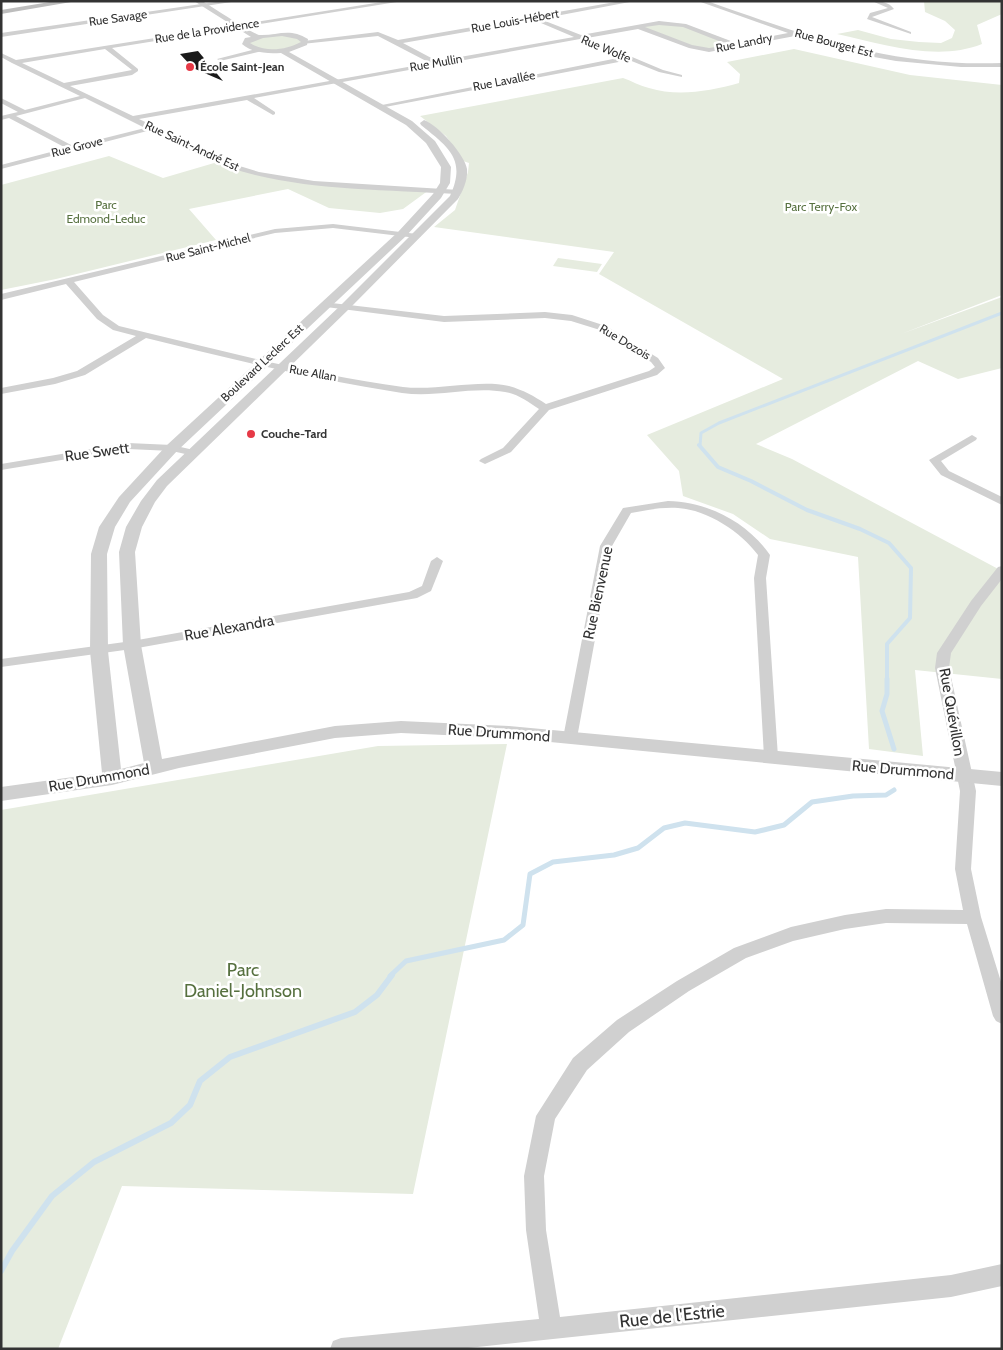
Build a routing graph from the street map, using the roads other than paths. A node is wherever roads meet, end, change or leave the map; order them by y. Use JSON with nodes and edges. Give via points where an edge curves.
{"nodes":[{"id":1,"x":73,"y":1,"type":"edge"},
{"id":2,"x":197,"y":1,"type":"edge"},
{"id":3,"x":235,"y":1,"type":"edge"},
{"id":4,"x":400,"y":1,"type":"edge"},
{"id":5,"x":632,"y":1,"type":"edge"},
{"id":6,"x":701,"y":1,"type":"edge"},
{"id":7,"x":875,"y":1,"type":"edge"},
{"id":8,"x":581,"y":3,"type":"dead end"},
{"id":9,"x":210,"y":4,"type":"edge"},
{"id":10,"x":590,"y":8,"type":"junction"},
{"id":11,"x":1,"y":12,"type":"edge"},
{"id":12,"x":534,"y":18,"type":"junction"},
{"id":13,"x":250,"y":24,"type":"junction"},
{"id":14,"x":240,"y":26,"type":"junction"},
{"id":15,"x":636,"y":26,"type":"junction"},
{"id":16,"x":795,"y":33,"type":"junction"},
{"id":17,"x":909,"y":33,"type":"dead end"},
{"id":18,"x":269,"y":35,"type":"junction"},
{"id":19,"x":1,"y":36,"type":"edge"},
{"id":20,"x":257,"y":37,"type":"junction"},
{"id":21,"x":578,"y":37,"type":"junction"},
{"id":22,"x":397,"y":42,"type":"junction"},
{"id":23,"x":304,"y":43,"type":"junction"},
{"id":24,"x":735,"y":45,"type":"junction"},
{"id":25,"x":106,"y":48,"type":"junction"},
{"id":26,"x":292,"y":48,"type":"junction"},
{"id":27,"x":260,"y":50,"type":"junction"},
{"id":28,"x":281,"y":50,"type":"junction"},
{"id":29,"x":1,"y":55,"type":"edge"},
{"id":30,"x":628,"y":58,"type":"junction"},
{"id":31,"x":220,"y":59,"type":"dead end"},
{"id":32,"x":16,"y":63,"type":"junction"},
{"id":33,"x":436,"y":63,"type":"junction"},
{"id":34,"x":1002,"y":65,"type":"edge"},
{"id":35,"x":1,"y":66,"type":"edge"},
{"id":36,"x":680,"y":76,"type":"dead end"},
{"id":37,"x":347,"y":79,"type":"junction"},
{"id":38,"x":336,"y":81,"type":"junction"},
{"id":39,"x":63,"y":85,"type":"junction"},
{"id":40,"x":86,"y":96,"type":"junction"},
{"id":41,"x":247,"y":97,"type":"junction"},
{"id":42,"x":1,"y":100,"type":"edge"},
{"id":43,"x":392,"y":104,"type":"junction"},
{"id":44,"x":380,"y":106,"type":"junction"},
{"id":45,"x":22,"y":111,"type":"junction"},
{"id":46,"x":273,"y":113,"type":"dead end"},
{"id":47,"x":5,"y":117,"type":"edge"},
{"id":48,"x":134,"y":118,"type":"junction"},
{"id":49,"x":420,"y":120,"type":"junction"},
{"id":50,"x":408,"y":123,"type":"junction"},
{"id":51,"x":149,"y":126,"type":"junction"},
{"id":52,"x":67,"y":146,"type":"junction"},
{"id":53,"x":1,"y":161,"type":"edge"},
{"id":54,"x":1,"y":167,"type":"edge"},
{"id":55,"x":440,"y":191,"type":"junction"},
{"id":56,"x":456,"y":192,"type":"junction"},
{"id":57,"x":409,"y":235,"type":"junction"},
{"id":58,"x":68,"y":282,"type":"junction"},
{"id":59,"x":1,"y":297,"type":"edge"},
{"id":60,"x":326,"y":304,"type":"junction"},
{"id":61,"x":345,"y":307,"type":"junction"},
{"id":62,"x":146,"y":334,"type":"junction"},
{"id":63,"x":262,"y":362,"type":"junction"},
{"id":64,"x":280,"y":368,"type":"junction"},
{"id":65,"x":1,"y":391,"type":"edge"},
{"id":66,"x":545,"y":408,"type":"junction"},
{"id":67,"x":972,"y":438,"type":"dead end"},
{"id":68,"x":172,"y":448,"type":"junction"},
{"id":69,"x":194,"y":453,"type":"junction"},
{"id":70,"x":485,"y":461,"type":"dead end"},
{"id":71,"x":1,"y":467,"type":"edge"},
{"id":72,"x":1002,"y":502,"type":"edge"},
{"id":73,"x":437,"y":561,"type":"dead end"},
{"id":74,"x":1002,"y":570,"type":"edge"},
{"id":75,"x":132,"y":645,"type":"junction"},
{"id":76,"x":99,"y":650,"type":"junction"},
{"id":77,"x":1,"y":663,"type":"edge"},
{"id":78,"x":570,"y":738,"type":"junction"},
{"id":79,"x":771,"y":757,"type":"junction"},
{"id":80,"x":154,"y":768,"type":"junction"},
{"id":81,"x":964,"y":775,"type":"junction"},
{"id":82,"x":112,"y":778,"type":"junction"},
{"id":83,"x":1002,"y":778,"type":"edge"},
{"id":84,"x":1,"y":794,"type":"edge"},
{"id":85,"x":973,"y":918,"type":"junction"},
{"id":86,"x":1002,"y":1016,"type":"edge"},
{"id":87,"x":1002,"y":1275,"type":"edge"},
{"id":88,"x":551,"y":1329,"type":"junction"},
{"id":89,"x":341,"y":1349,"type":"edge"}],
"edges":[{"from":1,"to":11,"type":"main road"},
{"from":2,"to":9,"type":"street"},
{"from":3,"to":9,"type":"street","name":"Rue Savage"},
{"from":4,"to":13,"type":"street","name":"Rue de la Providence"},
{"from":5,"to":10,"type":"street","name":"Rue Louis-Hébert"},
{"from":6,"to":16,"type":"street","name":"Rue Bourget Est"},
{"from":7,"to":17,"type":"street","via":[[891,9],[872,14],[869,18]]},
{"from":8,"to":10,"type":"street"},
{"from":9,"to":13,"type":"street"},
{"from":9,"to":14,"type":"street"},
{"from":9,"to":19,"type":"street","name":"Rue Savage"},
{"from":10,"to":12,"type":"street","name":"Rue Louis-Hébert"},
{"from":12,"to":21,"type":"street","name":"Rue Wolfe"},
{"from":12,"to":22,"type":"street","name":"Rue Louis-Hébert"},
{"from":13,"to":14,"type":"street","name":"Rue de la Providence"},
{"from":13,"to":18,"type":"street"},
{"from":14,"to":20,"type":"street"},
{"from":14,"to":25,"type":"street","name":"Rue de la Providence"},
{"from":15,"to":21,"type":"street","name":"Rue Mullin"},
{"from":15,"to":24,"type":"street","name":"Rue Mullin","via":[[676,23]]},
{"from":15,"to":24,"type":"street","name":"Rue Landry","via":[[700,49]]},
{"from":16,"to":24,"type":"street","name":"Rue Landry"},
{"from":16,"to":34,"type":"street","name":"Rue Bourget Est","via":[[837,47],[896,58],[954,66]]},
{"from":18,"to":20,"type":"street"},
{"from":18,"to":23,"type":"street","via":[[299,36]]},
{"from":20,"to":27,"type":"street","via":[[246,44]]},
{"from":21,"to":30,"type":"street","name":"Rue Wolfe"},
{"from":21,"to":33,"type":"street","name":"Rue Mullin"},
{"from":22,"to":23,"type":"street","via":[[373,34]]},
{"from":22,"to":33,"type":"street"},
{"from":23,"to":26,"type":"street"},
{"from":25,"to":32,"type":"street","name":"Rue de la Providence"},
{"from":25,"to":39,"type":"street","via":[[136,70]]},
{"from":26,"to":28,"type":"street"},
{"from":26,"to":37,"type":"street","name":"Boulevard Leclerc Est"},
{"from":27,"to":28,"type":"street"},
{"from":27,"to":31,"type":"street"},
{"from":28,"to":38,"type":"street","name":"Boulevard Leclerc Est"},
{"from":29,"to":32,"type":"street","name":"Rue Saint-André Est"},
{"from":30,"to":36,"type":"street","name":"Rue Wolfe"},
{"from":30,"to":43,"type":"street","name":"Rue Lavallée"},
{"from":32,"to":35,"type":"street","name":"Rue de la Providence"},
{"from":32,"to":39,"type":"street","name":"Rue Saint-André Est"},
{"from":33,"to":37,"type":"street","name":"Rue Mullin"},
{"from":37,"to":38,"type":"street","name":"Rue Mullin"},
{"from":37,"to":43,"type":"street","name":"Boulevard Leclerc Est"},
{"from":38,"to":41,"type":"street","name":"Rue Mullin"},
{"from":38,"to":44,"type":"street","name":"Boulevard Leclerc Est"},
{"from":39,"to":40,"type":"street","name":"Rue Saint-André Est"},
{"from":40,"to":45,"type":"street"},
{"from":40,"to":48,"type":"street","name":"Rue Saint-André Est"},
{"from":41,"to":46,"type":"street"},
{"from":41,"to":48,"type":"street","name":"Rue Mullin"},
{"from":42,"to":45,"type":"street"},
{"from":43,"to":44,"type":"street","name":"Rue Lavallée"},
{"from":43,"to":49,"type":"street","name":"Boulevard Leclerc Est"},
{"from":44,"to":50,"type":"street","name":"Boulevard Leclerc Est"},
{"from":45,"to":47,"type":"street"},
{"from":47,"to":52,"type":"street"},
{"from":48,"to":51,"type":"street","name":"Rue Saint-André Est"},
{"from":49,"to":50,"type":"street"},
{"from":49,"to":56,"type":"street","name":"Boulevard Leclerc Est","via":[[444,138],[462,166],[461,183]]},
{"from":50,"to":55,"type":"street","name":"Boulevard Leclerc Est","via":[[430,141],[446,167],[445,183]]},
{"from":51,"to":52,"type":"street","name":"Rue Grove"},
{"from":51,"to":55,"type":"street","name":"Rue Saint-André Est","via":[[230,166],[259,176]]},
{"from":52,"to":53,"type":"street","name":"Rue Grove"},
{"from":52,"to":54,"type":"street","name":"Rue Grove"},
{"from":55,"to":56,"type":"street","name":"Rue Saint-André Est"},
{"from":55,"to":57,"type":"street","name":"Boulevard Leclerc Est"},
{"from":56,"to":57,"type":"street","name":"Boulevard Leclerc Est"},
{"from":57,"to":58,"type":"street","name":"Rue Saint-Michel","via":[[354,227],[307,226]]},
{"from":57,"to":60,"type":"street","name":"Boulevard Leclerc Est"},
{"from":57,"to":61,"type":"street","name":"Boulevard Leclerc Est"},
{"from":58,"to":59,"type":"street","name":"Rue Saint-Michel"},
{"from":58,"to":62,"type":"street","name":"Rue Allan","via":[[106,323]]},
{"from":60,"to":61,"type":"street","name":"Rue Dozois"},
{"from":60,"to":63,"type":"street","name":"Boulevard Leclerc Est"},
{"from":61,"to":64,"type":"street","name":"Boulevard Leclerc Est"},
{"from":61,"to":66,"type":"street","name":"Rue Dozois","via":[[444,319],[545,315],[572,318],[603,328],[655,360],[660,368]]},
{"from":62,"to":63,"type":"street","name":"Rue Allan"},
{"from":62,"to":65,"type":"street","via":[[81,373]]},
{"from":63,"to":64,"type":"street","name":"Rue Allan"},
{"from":63,"to":68,"type":"street","name":"Boulevard Leclerc Est"},
{"from":64,"to":66,"type":"street","name":"Rue Allan","via":[[404,390],[507,390],[527,396]]},
{"from":64,"to":69,"type":"street","name":"Boulevard Leclerc Est"},
{"from":66,"to":70,"type":"street","name":"Rue Dozois","via":[[507,450]]},
{"from":67,"to":72,"type":"street","via":[[935,460],[945,473]]},
{"from":68,"to":69,"type":"street","name":"Rue Swett"},
{"from":68,"to":71,"type":"street","name":"Rue Swett","via":[[128,446]]},
{"from":68,"to":76,"type":"street","name":"Boulevard Leclerc Est","via":[[130,493],[107,527],[100,554]]},
{"from":69,"to":75,"type":"street","name":"Boulevard Leclerc Est","via":[[162,482],[134,527],[126,552]]},
{"from":73,"to":75,"type":"street","name":"Rue Alexandra","via":[[427,588],[412,595]]},
{"from":74,"to":81,"type":"street","name":"Rue Quévillon","via":[[944,653],[942,668]]},
{"from":75,"to":76,"type":"street","name":"Rue Alexandra"},
{"from":75,"to":80,"type":"street","name":"Boulevard Leclerc Est"},
{"from":76,"to":77,"type":"street","name":"Rue Alexandra"},
{"from":76,"to":82,"type":"street","name":"Boulevard Leclerc Est"},
{"from":78,"to":79,"type":"street","name":"Rue Drummond"},
{"from":78,"to":79,"type":"street","name":"Rue Bienvenue","via":[[606,546],[627,510],[659,504],[693,505],[715,514],[753,539],[764,556],[760,578]]},
{"from":78,"to":80,"type":"street","name":"Rue Drummond","via":[[401,727],[326,734]]},
{"from":79,"to":81,"type":"street","name":"Rue Drummond"},
{"from":80,"to":82,"type":"street","name":"Rue Drummond"},
{"from":81,"to":83,"type":"street","name":"Rue Drummond"},
{"from":81,"to":85,"type":"street","name":"Rue Quévillon","via":[[968,791],[963,869]]},
{"from":82,"to":84,"type":"street","name":"Rue Drummond"},
{"from":85,"to":86,"type":"street","name":"Rue Quévillon"},
{"from":85,"to":88,"type":"street","via":[[886,916],[845,922],[783,938],[740,954],[683,986],[623,1026],[580,1064],[546,1116],[534,1176],[536,1230]]},
{"from":87,"to":88,"type":"street","name":"Rue de l'Estrie","via":[[951,1286]]},
{"from":88,"to":89,"type":"street","name":"Rue de l'Estrie"}]}
